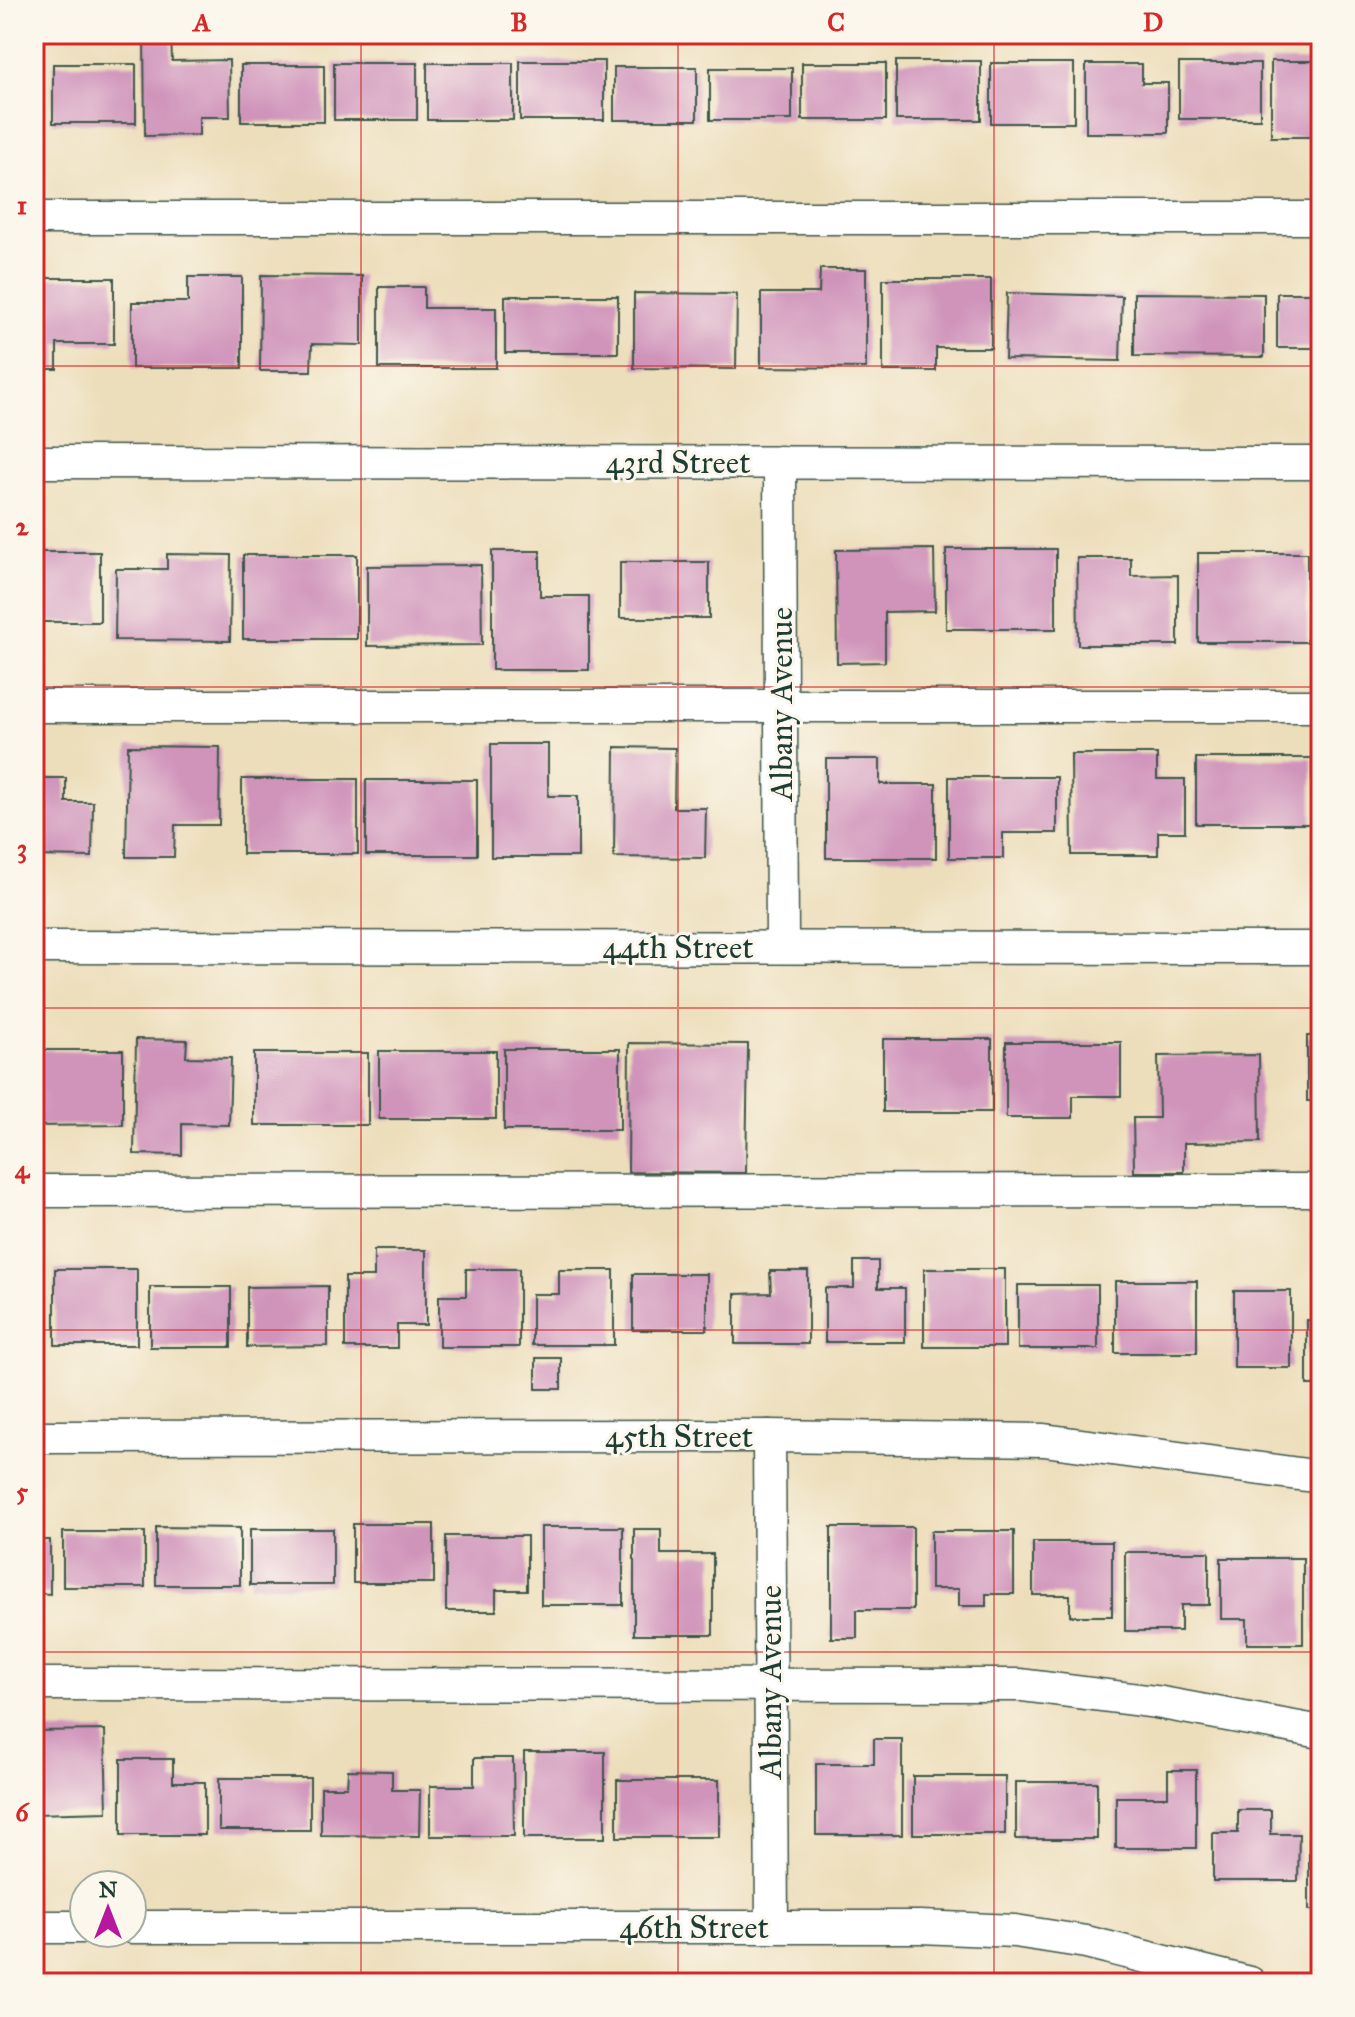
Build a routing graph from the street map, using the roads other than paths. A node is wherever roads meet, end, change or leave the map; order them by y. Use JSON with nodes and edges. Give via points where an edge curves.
{"nodes":[{"id":1,"x":34,"y":218,"type":"edge"},
{"id":2,"x":1321,"y":218,"type":"edge"},
{"id":3,"x":34,"y":462,"type":"edge"},
{"id":4,"x":780,"y":462,"type":"junction"},
{"id":5,"x":1321,"y":463,"type":"edge"},
{"id":6,"x":34,"y":706,"type":"edge"},
{"id":7,"x":781,"y":706,"type":"junction"},
{"id":8,"x":1321,"y":706,"type":"edge"},
{"id":9,"x":34,"y":947,"type":"edge"},
{"id":10,"x":782,"y":947,"type":"junction"},
{"id":11,"x":1321,"y":948,"type":"edge"},
{"id":12,"x":1321,"y":1190,"type":"edge"},
{"id":13,"x":34,"y":1191,"type":"edge"},
{"id":14,"x":769,"y":1436,"type":"junction"},
{"id":15,"x":34,"y":1437,"type":"edge"},
{"id":16,"x":1321,"y":1477,"type":"edge"},
{"id":17,"x":34,"y":1684,"type":"edge"},
{"id":18,"x":770,"y":1684,"type":"junction"},
{"id":19,"x":1321,"y":1732,"type":"edge"},
{"id":20,"x":34,"y":1927,"type":"edge"},
{"id":21,"x":68,"y":1927,"type":"edge"},
{"id":22,"x":148,"y":1927,"type":"edge"},
{"id":23,"x":772,"y":1927,"type":"junction"},
{"id":24,"x":1250,"y":1983,"type":"edge"}],
"edges":[{"from":1,"to":2,"type":"street"},
{"from":3,"to":4,"type":"street","name":"43rd Street"},
{"from":4,"to":5,"type":"street","name":"43rd Street"},
{"from":4,"to":7,"type":"street","name":"Albany Avenue"},
{"from":6,"to":7,"type":"street"},
{"from":7,"to":8,"type":"street"},
{"from":7,"to":10,"type":"street","name":"Albany Avenue"},
{"from":9,"to":10,"type":"street","name":"44th Street"},
{"from":10,"to":11,"type":"street","name":"44th Street"},
{"from":12,"to":13,"type":"street"},
{"from":14,"to":15,"type":"street","name":"45th Street"},
{"from":14,"to":16,"type":"street","name":"45th Street","via":[[1044,1440]]},
{"from":14,"to":18,"type":"street","name":"Albany Avenue"},
{"from":17,"to":18,"type":"street"},
{"from":18,"to":19,"type":"street","via":[[1021,1685],[1156,1702]]},
{"from":18,"to":23,"type":"street","name":"Albany Avenue"},
{"from":20,"to":21,"type":"street"},
{"from":22,"to":23,"type":"street","name":"46th Street"},
{"from":23,"to":24,"type":"street","name":"46th Street","via":[[1015,1931],[1086,1942]]}]}
